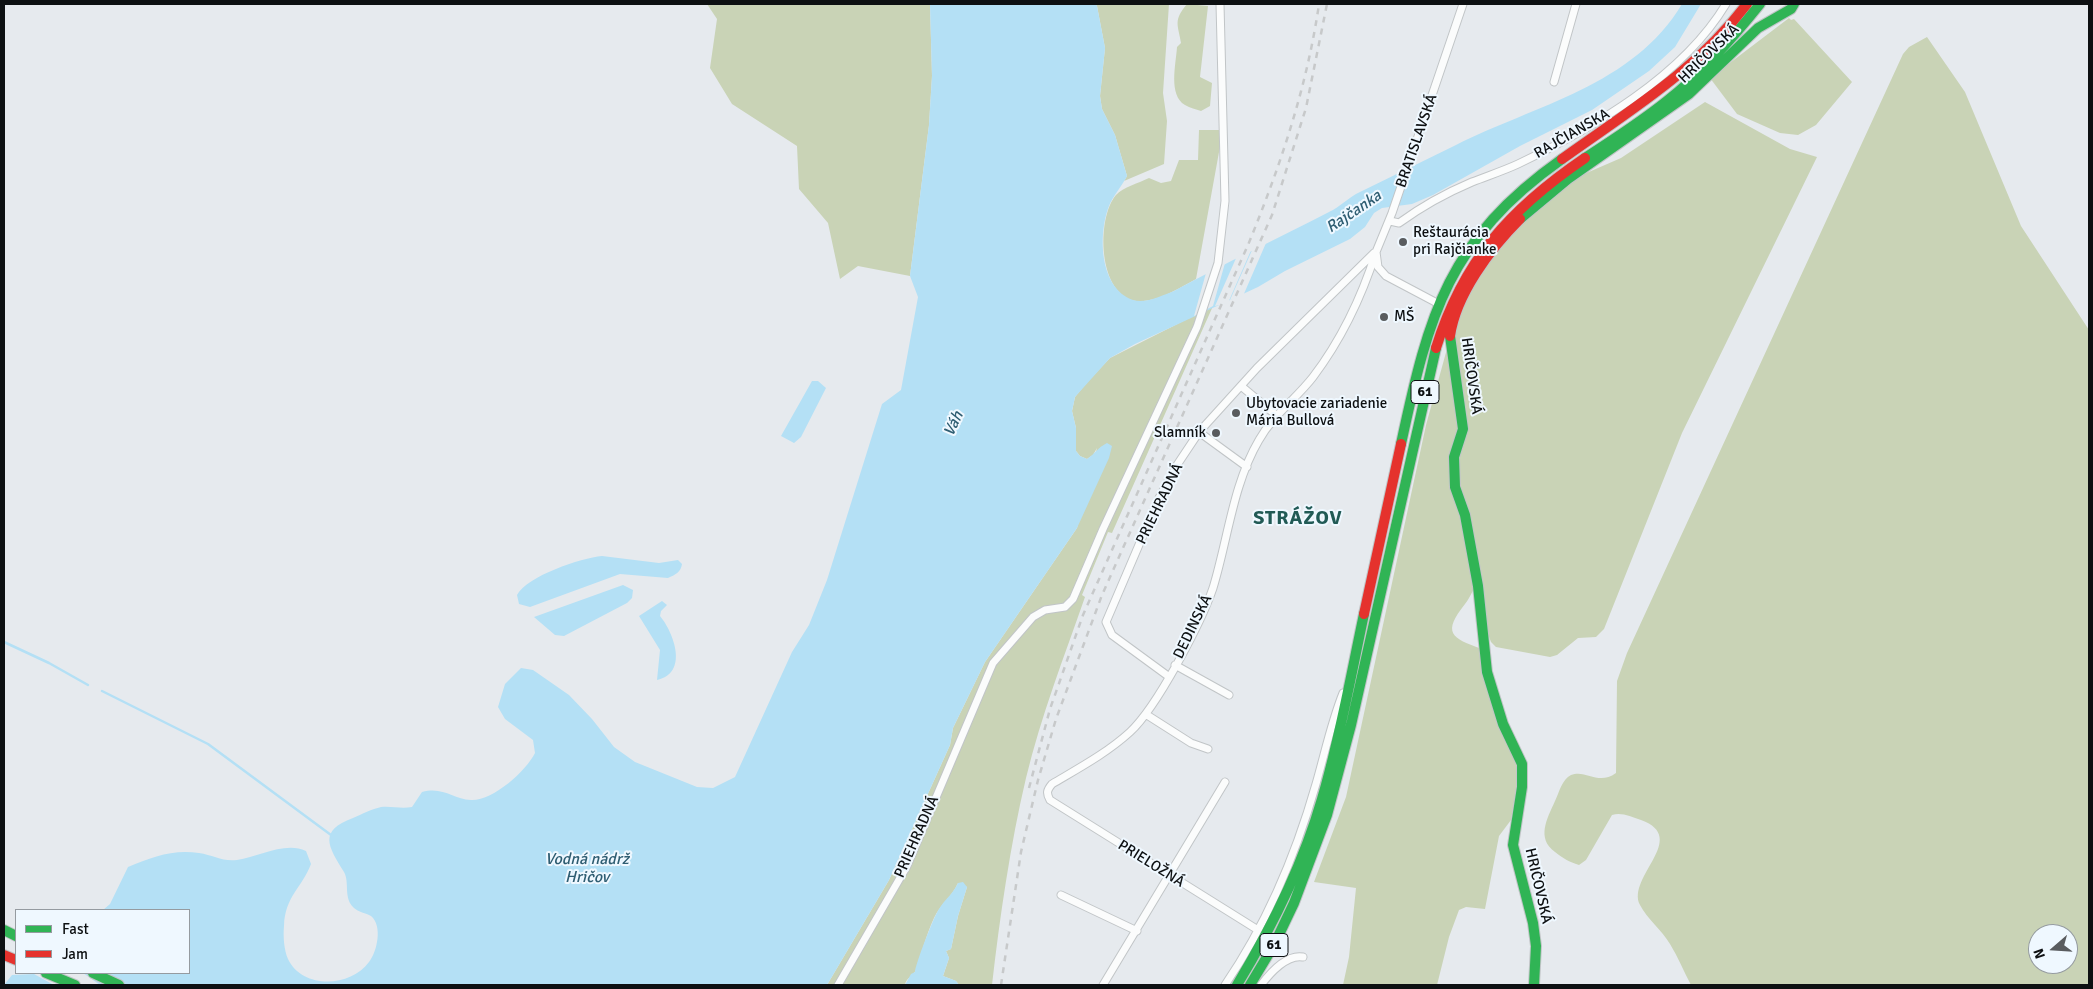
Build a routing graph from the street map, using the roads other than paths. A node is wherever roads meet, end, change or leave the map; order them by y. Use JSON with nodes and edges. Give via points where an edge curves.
{"nodes":[{"id":1,"x":1220,"y":4,"type":"edge"},
{"id":2,"x":1463,"y":4,"type":"edge"},
{"id":3,"x":1576,"y":4,"type":"edge"},
{"id":4,"x":1726,"y":4,"type":"edge"},
{"id":5,"x":1747,"y":4,"type":"edge"},
{"id":6,"x":1760,"y":4,"type":"edge"},
{"id":7,"x":1794,"y":4,"type":"edge"},
{"id":8,"x":1554,"y":82,"type":"dead end"},
{"id":9,"x":1390,"y":221,"type":"junction"},
{"id":10,"x":1376,"y":252,"type":"junction"},
{"id":11,"x":1437,"y":303,"type":"junction"},
{"id":12,"x":1241,"y":386,"type":"junction"},
{"id":13,"x":1276,"y":415,"type":"junction"},
{"id":14,"x":1199,"y":432,"type":"junction"},
{"id":15,"x":1247,"y":467,"type":"junction"},
{"id":16,"x":1175,"y":665,"type":"junction"},
{"id":17,"x":1168,"y":676,"type":"junction"},
{"id":18,"x":1350,"y":676,"type":"junction"},
{"id":19,"x":1229,"y":695,"type":"dead end"},
{"id":20,"x":1146,"y":715,"type":"junction"},
{"id":21,"x":1208,"y":749,"type":"dead end"},
{"id":22,"x":1225,"y":782,"type":"dead end"},
{"id":23,"x":1047,"y":795,"type":"joint"},
{"id":24,"x":1170,"y":875,"type":"junction"},
{"id":25,"x":1061,"y":895,"type":"dead end"},
{"id":26,"x":1258,"y":930,"type":"junction"},
{"id":27,"x":1136,"y":931,"type":"junction"},
{"id":28,"x":1303,"y":958,"type":"dead end"},
{"id":29,"x":48,"y":974,"type":"edge"},
{"id":30,"x":94,"y":974,"type":"edge"},
{"id":31,"x":74,"y":985,"type":"edge"},
{"id":32,"x":119,"y":985,"type":"edge"},
{"id":33,"x":838,"y":985,"type":"edge"},
{"id":34,"x":1103,"y":985,"type":"edge"},
{"id":35,"x":1225,"y":985,"type":"edge"},
{"id":36,"x":1237,"y":985,"type":"edge"},
{"id":37,"x":1250,"y":985,"type":"edge"},
{"id":38,"x":1261,"y":985,"type":"edge"},
{"id":39,"x":1534,"y":985,"type":"edge"}],
"edges":[{"from":1,"to":33,"type":"street","name":"PRIEHRADNÁ","via":[[1225,201],[1218,263],[1202,314],[1073,599],[1067,605],[1045,610],[1033,617],[993,663],[907,866]]},
{"from":2,"to":9,"type":"street","name":"BRATISLAVSKÁ"},
{"from":3,"to":8,"type":"street"},
{"from":4,"to":9,"type":"street","name":"RAJČIANSKA","via":[[1694,48],[1617,108],[1516,165],[1470,183],[1399,223]]},
{"from":5,"to":11,"type":"main road","name":"HRIČOVSKÁ","number":"61","via":[[1716,41],[1671,83],[1531,181],[1507,203],[1467,250]]},
{"from":6,"to":37,"type":"main road","name":"HRIČOVSKÁ","number":"61","via":[[1723,48],[1678,91],[1525,203],[1489,242],[1462,283],[1444,321],[1429,374],[1352,724],[1331,803],[1295,903]]},
{"from":7,"to":39,"type":"main road","name":"HRIČOVSKÁ","via":[[1758,28],[1689,94],[1525,213],[1479,268],[1452,322],[1449,342],[1463,428],[1454,457],[1455,487],[1465,515],[1478,586],[1487,672],[1503,724],[1522,764],[1513,845],[1533,923],[1536,946]]},
{"from":9,"to":10,"type":"street","name":"BRATISLAVSKÁ"},
{"from":10,"to":11,"type":"street","via":[[1378,267],[1386,276]]},
{"from":10,"to":12,"type":"street","name":"PRIEHRADNÁ"},
{"from":10,"to":13,"type":"street","name":"DEDINSKÁ","via":[[1334,346],[1300,393]]},
{"from":11,"to":18,"type":"main road","name":"HRIČOVSKÁ","number":"61","via":[[1416,372]]},
{"from":12,"to":13,"type":"street"},
{"from":12,"to":14,"type":"street","name":"PRIEHRADNÁ"},
{"from":13,"to":15,"type":"street","name":"DEDINSKÁ","via":[[1258,441]]},
{"from":14,"to":15,"type":"street"},
{"from":14,"to":17,"type":"street","name":"PRIEHRADNÁ","via":[[1159,498],[1106,620],[1112,635]]},
{"from":15,"to":16,"type":"street","name":"DEDINSKÁ","via":[[1212,588]]},
{"from":16,"to":17,"type":"street","name":"DEDINSKÁ"},
{"from":16,"to":19,"type":"street"},
{"from":17,"to":20,"type":"street","name":"DEDINSKÁ"},
{"from":18,"to":26,"type":"street","name":"HRIČOVSKÁ","via":[[1331,723],[1296,846]]},
{"from":18,"to":36,"type":"main road","name":"HRIČOVSKÁ","number":"61","via":[[1331,767],[1311,834],[1285,898]]},
{"from":20,"to":21,"type":"street","via":[[1191,743]]},
{"from":20,"to":23,"type":"street","name":"DEDINSKÁ","via":[[1117,743],[1052,784]]},
{"from":22,"to":24,"type":"street"},
{"from":23,"to":24,"type":"street","name":"PRIELOŽNÁ","via":[[1050,800]]},
{"from":24,"to":26,"type":"street","name":"PRIELOŽNÁ"},
{"from":24,"to":27,"type":"street"},
{"from":25,"to":27,"type":"street"},
{"from":26,"to":35,"type":"street","name":"HRIČOVSKÁ"},
{"from":27,"to":34,"type":"street"},
{"from":28,"to":38,"type":"street","via":[[1288,959]]},
{"from":29,"to":31,"type":"main road"},
{"from":30,"to":32,"type":"main road"}]}
